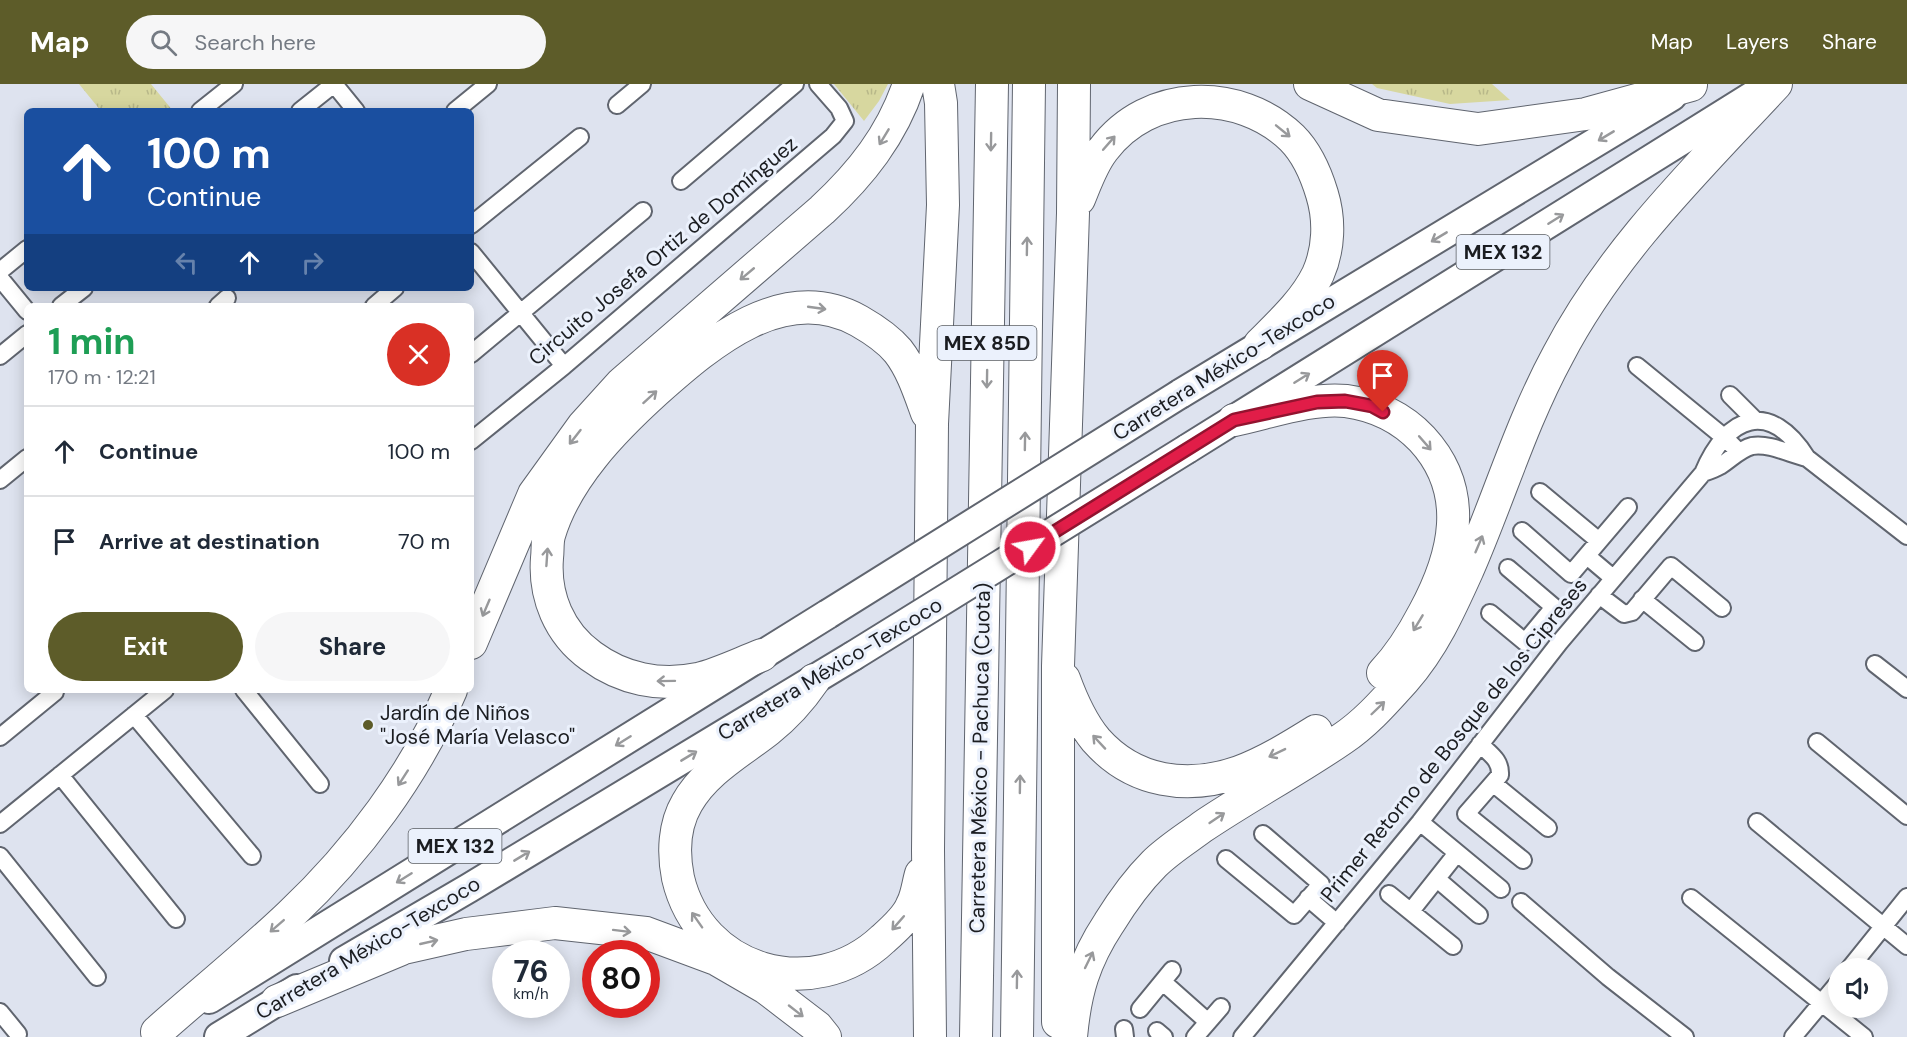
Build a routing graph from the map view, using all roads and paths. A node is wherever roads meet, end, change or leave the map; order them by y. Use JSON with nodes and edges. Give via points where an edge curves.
{"nodes":[{"id":1,"x":234,"y":84,"type":"edge"},
{"id":2,"x":334,"y":84,"type":"edge"},
{"id":3,"x":488,"y":84,"type":"edge"},
{"id":4,"x":642,"y":84,"type":"edge"},
{"id":5,"x":795,"y":84,"type":"edge"},
{"id":6,"x":818,"y":84,"type":"edge"},
{"id":7,"x":909,"y":84,"type":"edge"},
{"id":8,"x":938,"y":84,"type":"edge"},
{"id":9,"x":992,"y":84,"type":"edge"},
{"id":10,"x":1029,"y":84,"type":"edge"},
{"id":11,"x":1074,"y":84,"type":"edge"},
{"id":12,"x":1310,"y":84,"type":"edge"},
{"id":13,"x":1691,"y":84,"type":"edge"},
{"id":14,"x":1774,"y":84,"type":"edge"},
{"id":15,"x":617,"y":105,"type":"dead end"},
{"id":16,"x":204,"y":108,"type":"edge"},
{"id":17,"x":304,"y":108,"type":"edge"},
{"id":18,"x":354,"y":108,"type":"edge"},
{"id":19,"x":459,"y":108,"type":"edge"},
{"id":20,"x":580,"y":137,"type":"dead end"},
{"id":21,"x":681,"y":181,"type":"dead end"},
{"id":22,"x":642,"y":211,"type":"dead end"},
{"id":23,"x":1073,"y":213,"type":"junction"},
{"id":24,"x":474,"y":223,"type":"edge"},
{"id":25,"x":24,"y":251,"type":"edge"},
{"id":26,"x":474,"y":256,"type":"edge"},
{"id":27,"x":0,"y":271,"type":"edge"},
{"id":28,"x":0,"y":278,"type":"edge"},
{"id":29,"x":80,"y":291,"type":"edge"},
{"id":30,"x":392,"y":291,"type":"edge"},
{"id":31,"x":65,"y":303,"type":"edge"},
{"id":32,"x":378,"y":303,"type":"edge"},
{"id":33,"x":24,"y":307,"type":"edge"},
{"id":34,"x":521,"y":314,"type":"junction"},
{"id":35,"x":24,"y":336,"type":"edge"},
{"id":36,"x":1260,"y":344,"type":"junction"},
{"id":37,"x":474,"y":352,"type":"edge"},
{"id":38,"x":0,"y":356,"type":"edge"},
{"id":39,"x":564,"y":366,"type":"junction"},
{"id":40,"x":1637,"y":366,"type":"dead end"},
{"id":41,"x":1730,"y":395,"type":"dead end"},
{"id":42,"x":1754,"y":419,"type":"junction"},
{"id":43,"x":1234,"y":420,"type":"junction"},
{"id":44,"x":932,"y":424,"type":"junction"},
{"id":45,"x":1725,"y":438,"type":"junction"},
{"id":46,"x":474,"y":439,"type":"edge"},
{"id":47,"x":1739,"y":452,"type":"junction"},
{"id":48,"x":1807,"y":458,"type":"junction"},
{"id":49,"x":24,"y":461,"type":"edge"},
{"id":50,"x":1703,"y":473,"type":"junction"},
{"id":51,"x":0,"y":480,"type":"edge"},
{"id":52,"x":1540,"y":492,"type":"dead end"},
{"id":53,"x":1628,"y":507,"type":"dead end"},
{"id":54,"x":1522,"y":531,"type":"dead end"},
{"id":55,"x":1907,"y":536,"type":"edge"},
{"id":56,"x":1599,"y":542,"type":"junction"},
{"id":57,"x":1587,"y":556,"type":"junction"},
{"id":58,"x":1508,"y":568,"type":"dead end"},
{"id":59,"x":1613,"y":578,"type":"junction"},
{"id":60,"x":1599,"y":596,"type":"junction"},
{"id":61,"x":1642,"y":599,"type":"junction"},
{"id":62,"x":1722,"y":608,"type":"dead end"},
{"id":63,"x":1491,"y":613,"type":"dead end"},
{"id":64,"x":1540,"y":625,"type":"junction"},
{"id":65,"x":474,"y":636,"type":"edge"},
{"id":66,"x":1695,"y":642,"type":"dead end"},
{"id":67,"x":1558,"y":643,"type":"junction"},
{"id":68,"x":762,"y":655,"type":"junction"},
{"id":69,"x":1875,"y":664,"type":"dead end"},
{"id":70,"x":1058,"y":666,"type":"junction"},
{"id":71,"x":814,"y":680,"type":"junction"},
{"id":72,"x":1907,"y":689,"type":"edge"},
{"id":73,"x":54,"y":693,"type":"edge"},
{"id":74,"x":161,"y":693,"type":"edge"},
{"id":75,"x":246,"y":693,"type":"edge"},
{"id":76,"x":450,"y":693,"type":"edge"},
{"id":77,"x":134,"y":715,"type":"junction"},
{"id":78,"x":0,"y":737,"type":"edge"},
{"id":79,"x":1817,"y":742,"type":"dead end"},
{"id":80,"x":1480,"y":744,"type":"junction"},
{"id":81,"x":60,"y":775,"type":"junction"},
{"id":82,"x":320,"y":784,"type":"dead end"},
{"id":83,"x":1494,"y":784,"type":"junction"},
{"id":84,"x":1907,"y":816,"type":"edge"},
{"id":85,"x":1420,"y":822,"type":"junction"},
{"id":86,"x":1757,"y":822,"type":"dead end"},
{"id":87,"x":0,"y":824,"type":"edge"},
{"id":88,"x":1548,"y":828,"type":"dead end"},
{"id":89,"x":1263,"y":834,"type":"dead end"},
{"id":90,"x":928,"y":850,"type":"junction"},
{"id":91,"x":1457,"y":853,"type":"junction"},
{"id":92,"x":0,"y":856,"type":"edge"},
{"id":93,"x":252,"y":856,"type":"dead end"},
{"id":94,"x":1226,"y":858,"type":"dead end"},
{"id":95,"x":1523,"y":860,"type":"dead end"},
{"id":96,"x":1437,"y":879,"type":"junction"},
{"id":97,"x":1502,"y":889,"type":"dead end"},
{"id":98,"x":1389,"y":894,"type":"dead end"},
{"id":99,"x":1907,"y":897,"type":"edge"},
{"id":100,"x":1308,"y":898,"type":"junction"},
{"id":101,"x":1691,"y":898,"type":"dead end"},
{"id":102,"x":1521,"y":902,"type":"dead end"},
{"id":103,"x":1411,"y":911,"type":"junction"},
{"id":104,"x":1479,"y":915,"type":"dead end"},
{"id":105,"x":176,"y":919,"type":"dead end"},
{"id":106,"x":1337,"y":923,"type":"junction"},
{"id":107,"x":1883,"y":926,"type":"junction"},
{"id":108,"x":1453,"y":946,"type":"dead end"},
{"id":109,"x":1907,"y":946,"type":"edge"},
{"id":110,"x":1858,"y":958,"type":"edge"},
{"id":111,"x":97,"y":977,"type":"dead end"},
{"id":112,"x":1828,"y":996,"type":"edge"},
{"id":113,"x":277,"y":1001,"type":"junction"},
{"id":114,"x":1822,"y":1003,"type":"junction"},
{"id":115,"x":1221,"y":1007,"type":"dead end"},
{"id":116,"x":1140,"y":1009,"type":"dead end"},
{"id":117,"x":0,"y":1012,"type":"edge"},
{"id":118,"x":1202,"y":1032,"type":"edge"},
{"id":119,"x":18,"y":1034,"type":"dead end"},
{"id":120,"x":153,"y":1035,"type":"edge"},
{"id":121,"x":219,"y":1037,"type":"edge"},
{"id":122,"x":825,"y":1037,"type":"edge"},
{"id":123,"x":930,"y":1037,"type":"edge"},
{"id":124,"x":976,"y":1037,"type":"edge"},
{"id":125,"x":1017,"y":1037,"type":"edge"},
{"id":126,"x":1058,"y":1037,"type":"edge"},
{"id":127,"x":1071,"y":1037,"type":"edge"},
{"id":128,"x":1242,"y":1037,"type":"edge"},
{"id":129,"x":1685,"y":1037,"type":"edge"},
{"id":130,"x":1793,"y":1037,"type":"edge"},
{"id":131,"x":1864,"y":1037,"type":"edge"}],
"edges":[{"from":1,"to":16,"type":"street"},
{"from":2,"to":17,"type":"street"},
{"from":2,"to":18,"type":"street"},
{"from":3,"to":19,"type":"street"},
{"from":4,"to":15,"type":"street"},
{"from":5,"to":21,"type":"street"},
{"from":6,"to":39,"type":"street","name":"Circuito Josefa Ortiz de Domínguez","via":[[839,108],[844,122],[833,136]]},
{"from":7,"to":65,"type":"highway","one_way":true,"via":[[889,130],[851,183],[622,383],[583,426],[534,494]]},
{"from":8,"to":44,"type":"highway","via":[[944,205]]},
{"from":9,"to":124,"type":"highway","name":"Carretera México - Pachuca (Cuota)","number":"MEX 85D","one_way":true},
{"from":125,"to":10,"type":"highway","name":"Carretera México - Pachuca (Cuota)","number":"MEX 85D","one_way":true},
{"from":11,"to":23,"type":"highway"},
{"from":12,"to":13,"type":"highway","via":[[1378,115],[1478,129],[1586,114]]},
{"from":13,"to":36,"type":"highway","name":"Carretera México-Texcoco","number":"MEX 132","one_way":true},
{"from":43,"to":14,"type":"highway","name":"Carretera México-Texcoco","number":"MEX 132","one_way":true},
{"from":127,"to":14,"type":"highway","one_way":true,"via":[[1074,1003],[1084,968],[1100,936],[1137,882],[1193,834],[1344,738],[1378,709],[1430,647],[1484,533],[1532,406],[1585,308],[1646,225]]},
{"from":20,"to":24,"type":"street"},
{"from":22,"to":34,"type":"street"},
{"from":23,"to":36,"type":"highway","one_way":true,"via":[[1103,149],[1136,119],[1157,108],[1207,101],[1238,106],[1281,129],[1303,152],[1315,174],[1324,200],[1328,235],[1318,274],[1306,294]]},
{"from":23,"to":70,"type":"highway"},
{"from":25,"to":27,"type":"street"},
{"from":26,"to":34,"type":"street"},
{"from":28,"to":33,"type":"street"},
{"from":29,"to":31,"type":"street"},
{"from":30,"to":32,"type":"street"},
{"from":34,"to":37,"type":"street"},
{"from":34,"to":39,"type":"street"},
{"from":35,"to":38,"type":"street"},
{"from":36,"to":68,"type":"highway","name":"Carretera México-Texcoco","number":"MEX 132","bridge":true},
{"from":39,"to":46,"type":"street","name":"Circuito Josefa Ortiz de Domínguez"},
{"from":40,"to":45,"type":"street"},
{"from":41,"to":42,"type":"street"},
{"from":42,"to":45,"type":"street","name":"Primer Retorno de Bosque de los Cipreses"},
{"from":42,"to":48,"type":"street","name":"Primer Retorno de Bosque de los Cipreses","via":[[1772,422],[1796,440]]},
{"from":43,"to":70,"type":"highway","one_way":true,"via":[[1317,402],[1345,401],[1372,406],[1395,417],[1430,448],[1450,488],[1453,534],[1439,585],[1395,660],[1327,724],[1288,748],[1240,771],[1204,781],[1176,782],[1151,777],[1112,755],[1096,740],[1081,718]]},
{"from":43,"to":71,"type":"highway","name":"Carretera México-Texcoco","number":"MEX 132","bridge":true},
{"from":68,"to":44,"type":"highway","one_way":true,"via":[[699,679],[663,682],[633,678],[607,668],[581,649],[563,628],[549,599],[546,571],[553,526],[562,504],[590,461],[629,416],[709,347],[747,323],[782,309],[813,306],[847,314],[874,330],[898,350]]},
{"from":44,"to":90,"type":"highway"},
{"from":45,"to":47,"type":"street"},
{"from":45,"to":50,"type":"street","name":"Primer Retorno de Bosque de los Cipreses"},
{"from":47,"to":48,"type":"street","name":"Primer Retorno de Bosque de los Cipreses","via":[[1753,446],[1772,447]]},
{"from":47,"to":50,"type":"street","name":"Primer Retorno de Bosque de los Cipreses"},
{"from":48,"to":55,"type":"street","name":"Primer Retorno de Bosque de los Cipreses"},
{"from":49,"to":51,"type":"street"},
{"from":50,"to":59,"type":"street","name":"Primer Retorno de Bosque de los Cipreses"},
{"from":52,"to":56,"type":"street"},
{"from":53,"to":56,"type":"street"},
{"from":54,"to":57,"type":"street","via":[[1572,574]]},
{"from":56,"to":57,"type":"street"},
{"from":57,"to":59,"type":"street"},
{"from":58,"to":64,"type":"street","via":[[1554,607]]},
{"from":59,"to":60,"type":"street","name":"Primer Retorno de Bosque de los Cipreses"},
{"from":60,"to":61,"type":"street","via":[[1624,614],[1632,612]]},
{"from":60,"to":67,"type":"street","name":"Primer Retorno de Bosque de los Cipreses"},
{"from":61,"to":62,"type":"street","via":[[1671,566]]},
{"from":61,"to":66,"type":"street"},
{"from":63,"to":64,"type":"street","via":[[1525,642]]},
{"from":64,"to":67,"type":"street"},
{"from":67,"to":80,"type":"street","name":"Primer Retorno de Bosque de los Cipreses"},
{"from":68,"to":120,"type":"highway","name":"Carretera México-Texcoco","number":"MEX 132","one_way":true},
{"from":69,"to":72,"type":"street"},
{"from":70,"to":126,"type":"highway"},
{"from":90,"to":71,"type":"highway","one_way":true,"via":[[912,907],[895,928],[873,949],[822,971],[797,975],[747,964],[707,935],[692,913],[675,865],[675,842],[687,803],[700,784],[781,719]]},
{"from":113,"to":71,"type":"highway","name":"Carretera México-Texcoco","number":"MEX 132","one_way":true},
{"from":73,"to":78,"type":"street"},
{"from":74,"to":77,"type":"street"},
{"from":75,"to":82,"type":"street"},
{"from":76,"to":120,"type":"highway","one_way":true,"via":[[415,760],[358,841],[291,915]]},
{"from":77,"to":81,"type":"street"},
{"from":77,"to":93,"type":"street"},
{"from":79,"to":84,"type":"street"},
{"from":80,"to":83,"type":"street","via":[[1501,767]]},
{"from":80,"to":85,"type":"street","name":"Primer Retorno de Bosque de los Cipreses"},
{"from":81,"to":87,"type":"street"},
{"from":81,"to":105,"type":"street"},
{"from":83,"to":88,"type":"street"},
{"from":83,"to":95,"type":"street","via":[[1466,814]]},
{"from":85,"to":91,"type":"street"},
{"from":85,"to":106,"type":"street","name":"Primer Retorno de Bosque de los Cipreses"},
{"from":86,"to":107,"type":"street"},
{"from":89,"to":100,"type":"street","via":[[1321,884]]},
{"from":90,"to":123,"type":"highway"},
{"from":91,"to":96,"type":"street"},
{"from":91,"to":97,"type":"street"},
{"from":92,"to":111,"type":"street"},
{"from":94,"to":100,"type":"street","via":[[1294,915]]},
{"from":96,"to":103,"type":"street"},
{"from":96,"to":104,"type":"street"},
{"from":98,"to":103,"type":"street"},
{"from":99,"to":107,"type":"street"},
{"from":100,"to":106,"type":"street"},
{"from":101,"to":114,"type":"street"},
{"from":102,"to":129,"type":"street"},
{"from":103,"to":108,"type":"street"},
{"from":106,"to":128,"type":"street","name":"Primer Retorno de Bosque de los Cipreses"},
{"from":107,"to":109,"type":"street"},
{"from":107,"to":110,"type":"street"},
{"from":112,"to":114,"type":"street"},
{"from":113,"to":121,"type":"highway","name":"Carretera México-Texcoco","number":"MEX 132"},
{"from":113,"to":122,"type":"highway","one_way":true,"via":[[404,948],[466,934],[555,923],[646,933],[716,959],[766,988]]},
{"from":114,"to":130,"type":"street"},
{"from":114,"to":131,"type":"street"},
{"from":115,"to":118,"type":"street"},
{"from":116,"to":118,"type":"street","via":[[1167,976]]},
{"from":117,"to":119,"type":"street"}]}
